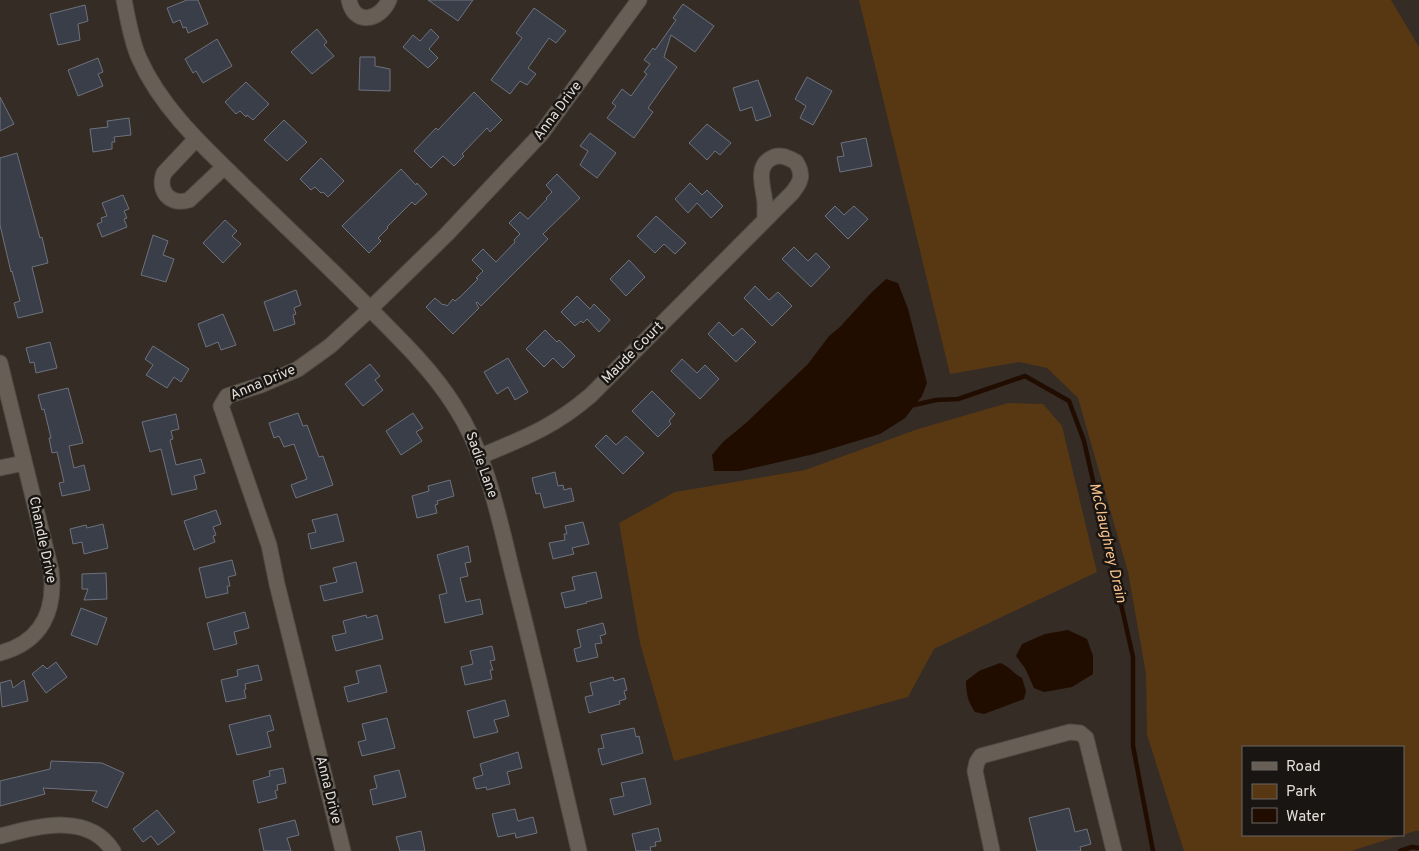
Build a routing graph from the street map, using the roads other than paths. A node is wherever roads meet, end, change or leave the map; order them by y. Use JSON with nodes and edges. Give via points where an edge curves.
{"nodes":[{"id":1,"x":124,"y":0,"type":"edge"},
{"id":2,"x":349,"y":0,"type":"edge"},
{"id":3,"x":389,"y":0,"type":"edge"},
{"id":4,"x":639,"y":0,"type":"edge"},
{"id":5,"x":196,"y":139,"type":"junction"},
{"id":6,"x":224,"y":167,"type":"junction"},
{"id":7,"x":764,"y":219,"type":"dead end"},
{"id":8,"x":370,"y":309,"type":"junction"},
{"id":9,"x":0,"y":363,"type":"edge"},
{"id":10,"x":481,"y":456,"type":"junction"},
{"id":11,"x":24,"y":462,"type":"junction"},
{"id":12,"x":0,"y":468,"type":"edge"},
{"id":13,"x":0,"y":653,"type":"edge"},
{"id":14,"x":0,"y":836,"type":"edge"},
{"id":15,"x":113,"y":851,"type":"edge"},
{"id":16,"x":343,"y":851,"type":"edge"},
{"id":17,"x":579,"y":851,"type":"edge"},
{"id":18,"x":992,"y":851,"type":"edge"},
{"id":19,"x":1114,"y":851,"type":"edge"}],
"edges":[{"from":1,"to":5,"type":"street","name":"Sadie Lane","via":[[139,58],[160,95]]},
{"from":2,"to":3,"type":"street","via":[[354,11],[368,18],[382,13]]},
{"from":4,"to":8,"type":"street","name":"Anna Drive","via":[[541,134],[447,234]]},
{"from":5,"to":6,"type":"street","name":"Sadie Lane"},
{"from":5,"to":6,"type":"street","via":[[164,173],[162,189],[166,196],[173,201],[189,200]]},
{"from":6,"to":8,"type":"street","name":"Sadie Lane"},
{"from":7,"to":10,"type":"street","name":"Maude Court","via":[[577,407],[547,428]]},
{"from":8,"to":10,"type":"street","name":"Sadie Lane","via":[[439,383],[465,422]]},
{"from":8,"to":16,"type":"street","name":"Anna Drive","via":[[330,346],[298,369],[261,386],[227,396],[220,406],[269,545]]},
{"from":9,"to":11,"type":"street","name":"Chandle Drive"},
{"from":10,"to":17,"type":"street","name":"Sadie Lane","via":[[529,639]]},
{"from":11,"to":12,"type":"street"},
{"from":11,"to":13,"type":"street","name":"Chandle Drive","via":[[51,570],[52,593],[42,626],[24,643]]},
{"from":14,"to":15,"type":"street","via":[[56,824],[80,827],[101,838]]},
{"from":18,"to":19,"type":"street","via":[[976,772],[977,762],[981,756],[1070,732],[1080,733],[1086,738]]}]}
